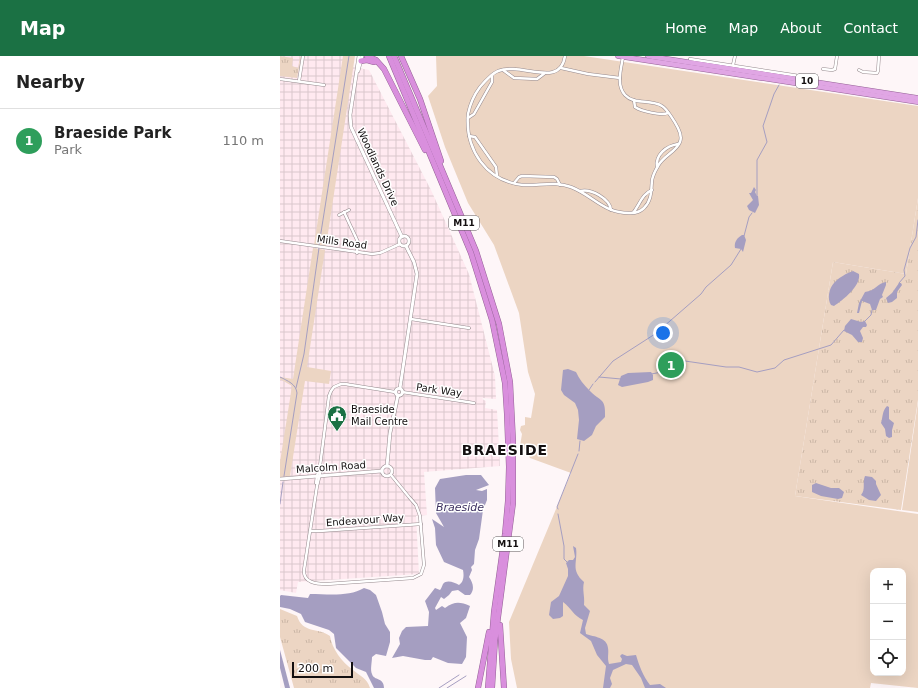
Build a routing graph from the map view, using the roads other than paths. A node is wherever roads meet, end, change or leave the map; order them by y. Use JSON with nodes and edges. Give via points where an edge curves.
{"nodes":[{"id":1,"x":303,"y":56,"type":"edge"},
{"id":2,"x":367,"y":56,"type":"edge"},
{"id":3,"x":389,"y":56,"type":"edge"},
{"id":4,"x":394,"y":56,"type":"edge"},
{"id":5,"x":401,"y":56,"type":"edge"},
{"id":6,"x":565,"y":56,"type":"edge"},
{"id":7,"x":620,"y":56,"type":"edge"},
{"id":8,"x":648,"y":56,"type":"edge"},
{"id":9,"x":735,"y":56,"type":"edge"},
{"id":10,"x":837,"y":56,"type":"edge"},
{"id":11,"x":879,"y":56,"type":"edge"},
{"id":12,"x":361,"y":58,"type":"edge"},
{"id":13,"x":673,"y":58,"type":"edge"},
{"id":14,"x":690,"y":59,"type":"edge"},
{"id":15,"x":382,"y":66,"type":"junction"},
{"id":16,"x":561,"y":68,"type":"junction"},
{"id":17,"x":733,"y":69,"type":"junction"},
{"id":18,"x":823,"y":69,"type":"dead end"},
{"id":19,"x":502,"y":70,"type":"junction"},
{"id":20,"x":858,"y":70,"type":"dead end"},
{"id":21,"x":546,"y":73,"type":"junction"},
{"id":22,"x":492,"y":74,"type":"junction"},
{"id":23,"x":280,"y":78,"type":"edge"},
{"id":24,"x":620,"y":78,"type":"junction"},
{"id":25,"x":299,"y":81,"type":"junction"},
{"id":26,"x":324,"y":85,"type":"dead end"},
{"id":27,"x":918,"y":98,"type":"edge"},
{"id":28,"x":634,"y":100,"type":"junction"},
{"id":29,"x":918,"y":102,"type":"edge"},
{"id":30,"x":668,"y":113,"type":"junction"},
{"id":31,"x":468,"y":118,"type":"junction"},
{"id":32,"x":469,"y":136,"type":"junction"},
{"id":33,"x":678,"y":144,"type":"junction"},
{"id":34,"x":657,"y":168,"type":"junction"},
{"id":35,"x":497,"y":176,"type":"junction"},
{"id":36,"x":442,"y":182,"type":"junction"},
{"id":37,"x":514,"y":183,"type":"junction"},
{"id":38,"x":560,"y":185,"type":"junction"},
{"id":39,"x":652,"y":190,"type":"junction"},
{"id":40,"x":580,"y":191,"type":"junction"},
{"id":41,"x":349,"y":210,"type":"dead end"},
{"id":42,"x":611,"y":210,"type":"junction"},
{"id":43,"x":344,"y":212,"type":"junction"},
{"id":44,"x":633,"y":213,"type":"junction"},
{"id":45,"x":340,"y":215,"type":"dead end"},
{"id":46,"x":402,"y":237,"type":"junction"},
{"id":47,"x":280,"y":241,"type":"edge"},
{"id":48,"x":400,"y":244,"type":"junction"},
{"id":49,"x":406,"y":246,"type":"junction"},
{"id":50,"x":357,"y":252,"type":"junction"},
{"id":51,"x":476,"y":252,"type":"junction"},
{"id":52,"x":410,"y":319,"type":"junction"},
{"id":53,"x":469,"y":328,"type":"dead end"},
{"id":54,"x":400,"y":388,"type":"junction"},
{"id":55,"x":395,"y":392,"type":"junction"},
{"id":56,"x":402,"y":392,"type":"junction"},
{"id":57,"x":398,"y":396,"type":"junction"},
{"id":58,"x":509,"y":398,"type":"junction"},
{"id":59,"x":474,"y":403,"type":"dead end"},
{"id":60,"x":387,"y":466,"type":"junction"},
{"id":61,"x":382,"y":472,"type":"junction"},
{"id":62,"x":391,"y":475,"type":"junction"},
{"id":63,"x":318,"y":476,"type":"junction"},
{"id":64,"x":280,"y":479,"type":"edge"},
{"id":65,"x":421,"y":524,"type":"junction"},
{"id":66,"x":310,"y":531,"type":"junction"},
{"id":67,"x":496,"y":612,"type":"junction"},
{"id":68,"x":478,"y":688,"type":"edge"},
{"id":69,"x":488,"y":688,"type":"edge"},
{"id":70,"x":492,"y":688,"type":"edge"},
{"id":71,"x":504,"y":688,"type":"edge"}],
"edges":[{"from":1,"to":25,"type":"street"},
{"from":2,"to":15,"type":"highway"},
{"from":3,"to":36,"type":"highway","number":"M11"},
{"from":4,"to":51,"type":"highway","number":"M11"},
{"from":5,"to":51,"type":"highway","via":[[420,99]]},
{"from":6,"to":16,"type":"street"},
{"from":7,"to":17,"type":"highway","number":"10"},
{"from":7,"to":24,"type":"street"},
{"from":8,"to":13,"type":"highway","number":"10"},
{"from":9,"to":17,"type":"street"},
{"from":10,"to":18,"type":"street","via":[[835,69]]},
{"from":11,"to":20,"type":"street","via":[[877,73]]},
{"from":12,"to":15,"type":"highway"},
{"from":12,"to":46,"type":"street","name":"Woodlands Drive","via":[[350,115],[351,127]]},
{"from":13,"to":14,"type":"highway","number":"10"},
{"from":14,"to":17,"type":"highway","number":"10"},
{"from":15,"to":36,"type":"highway"},
{"from":16,"to":21,"type":"street","via":[[555,73]]},
{"from":16,"to":24,"type":"street"},
{"from":17,"to":27,"type":"highway","number":"10"},
{"from":17,"to":29,"type":"highway","number":"10"},
{"from":19,"to":21,"type":"street","via":[[517,68]]},
{"from":19,"to":21,"type":"street","via":[[514,78],[537,79]]},
{"from":19,"to":22,"type":"street"},
{"from":22,"to":31,"type":"street","via":[[475,93]]},
{"from":22,"to":31,"type":"street","via":[[492,82],[474,114]]},
{"from":23,"to":25,"type":"street"},
{"from":24,"to":28,"type":"street","via":[[624,94]]},
{"from":25,"to":26,"type":"street"},
{"from":28,"to":30,"type":"street","via":[[662,106]]},
{"from":28,"to":30,"type":"street","via":[[638,109],[659,114]]},
{"from":30,"to":33,"type":"street","via":[[680,133],[681,141]]},
{"from":31,"to":32,"type":"street"},
{"from":32,"to":35,"type":"street","via":[[471,146],[484,166]]},
{"from":32,"to":35,"type":"street","via":[[475,137],[496,167]]},
{"from":33,"to":34,"type":"street"},
{"from":33,"to":34,"type":"street","via":[[670,146],[660,154]]},
{"from":34,"to":39,"type":"street","via":[[652,180]]},
{"from":35,"to":37,"type":"street"},
{"from":36,"to":58,"type":"highway","number":"M11","via":[[471,253],[492,320]]},
{"from":37,"to":38,"type":"street"},
{"from":37,"to":38,"type":"street","via":[[522,176],[554,176]]},
{"from":38,"to":40,"type":"street"},
{"from":39,"to":44,"type":"street","via":[[644,194]]},
{"from":39,"to":44,"type":"street","via":[[648,204],[643,210]]},
{"from":40,"to":42,"type":"street"},
{"from":40,"to":42,"type":"street","via":[[590,190],[608,202]]},
{"from":41,"to":43,"type":"street"},
{"from":42,"to":44,"type":"street"},
{"from":43,"to":45,"type":"street"},
{"from":43,"to":50,"type":"street","via":[[358,242]]},
{"from":46,"to":48,"type":"street"},
{"from":46,"to":49,"type":"street","via":[[409,239]]},
{"from":47,"to":50,"type":"street","name":"Mills Road"},
{"from":48,"to":49,"type":"street"},
{"from":48,"to":50,"type":"street","name":"Mills Road","via":[[380,253]]},
{"from":49,"to":52,"type":"street","via":[[417,274]]},
{"from":51,"to":58,"type":"highway","number":"M11","via":[[499,324],[510,382]]},
{"from":52,"to":53,"type":"street"},
{"from":52,"to":54,"type":"street"},
{"from":54,"to":55,"type":"street"},
{"from":54,"to":56,"type":"street"},
{"from":55,"to":57,"type":"street"},
{"from":55,"to":63,"type":"street","via":[[345,384],[332,389]]},
{"from":56,"to":57,"type":"street"},
{"from":56,"to":59,"type":"street","name":"Park Way"},
{"from":57,"to":60,"type":"street"},
{"from":58,"to":67,"type":"highway","number":"M11","via":[[508,500]]},
{"from":60,"to":61,"type":"street"},
{"from":60,"to":62,"type":"street","via":[[392,469]]},
{"from":61,"to":62,"type":"street","via":[[385,476]]},
{"from":61,"to":63,"type":"street","name":"Malcolm Road"},
{"from":62,"to":65,"type":"street","via":[[416,505]]},
{"from":63,"to":64,"type":"street","name":"Malcolm Road"},
{"from":63,"to":66,"type":"street"},
{"from":65,"to":66,"type":"street","name":"Endeavour Way"},
{"from":65,"to":66,"type":"street","via":[[424,565],[418,577],[327,584],[309,581],[304,575]]},
{"from":67,"to":68,"type":"highway"},
{"from":67,"to":69,"type":"highway","number":"M11"},
{"from":67,"to":70,"type":"highway","number":"M11"},
{"from":67,"to":71,"type":"highway"}]}
